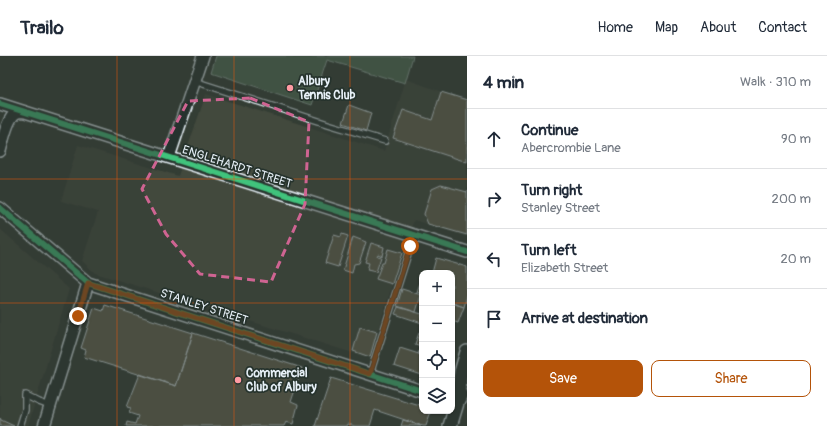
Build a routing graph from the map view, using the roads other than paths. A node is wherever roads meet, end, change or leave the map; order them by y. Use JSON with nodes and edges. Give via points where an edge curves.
{"nodes":[{"id":1,"x":203,"y":56,"type":"edge"},
{"id":2,"x":194,"y":81,"type":"junction"},
{"id":3,"x":0,"y":104,"type":"edge"},
{"id":4,"x":28,"y":112,"type":"junction"},
{"id":5,"x":385,"y":141,"type":"dead end"},
{"id":6,"x":0,"y":151,"type":"edge"},
{"id":7,"x":169,"y":157,"type":"junction"},
{"id":8,"x":0,"y":208,"type":"edge"},
{"id":9,"x":414,"y":235,"type":"junction"},
{"id":10,"x":467,"y":252,"type":"edge"},
{"id":11,"x":88,"y":283,"type":"junction"},
{"id":12,"x":467,"y":352,"type":"edge"},
{"id":13,"x":370,"y":374,"type":"junction"},
{"id":14,"x":467,"y":383,"type":"edge"},
{"id":15,"x":419,"y":390,"type":"edge"},
{"id":16,"x":455,"y":402,"type":"edge"},
{"id":17,"x":50,"y":406,"type":"junction"},
{"id":18,"x":452,"y":414,"type":"edge"},
{"id":19,"x":20,"y":426,"type":"edge"},
{"id":20,"x":44,"y":426,"type":"edge"},
{"id":21,"x":450,"y":426,"type":"edge"}],
"edges":[{"from":1,"to":2,"type":"street"},
{"from":2,"to":5,"type":"lane"},
{"from":2,"to":7,"type":"street"},
{"from":3,"to":4,"type":"street","name":"ENGLEHARDT STREET"},
{"from":4,"to":6,"type":"street","via":[[20,111],[12,116]]},
{"from":4,"to":7,"type":"street","name":"ENGLEHARDT STREET"},
{"from":7,"to":9,"type":"street","name":"ENGLEHARDT STREET"},
{"from":8,"to":11,"type":"street","name":"STANLEY STREET"},
{"from":9,"to":10,"type":"street","name":"ENGLEHARDT STREET"},
{"from":9,"to":13,"type":"lane"},
{"from":11,"to":13,"type":"street","name":"STANLEY STREET"},
{"from":11,"to":17,"type":"street"},
{"from":12,"to":16,"type":"street"},
{"from":13,"to":15,"type":"street","name":"STANLEY STREET"},
{"from":14,"to":16,"type":"street"},
{"from":17,"to":19,"type":"lane","via":[[25,395],[25,410]]},
{"from":17,"to":20,"type":"street"},
{"from":18,"to":21,"type":"street"}]}
